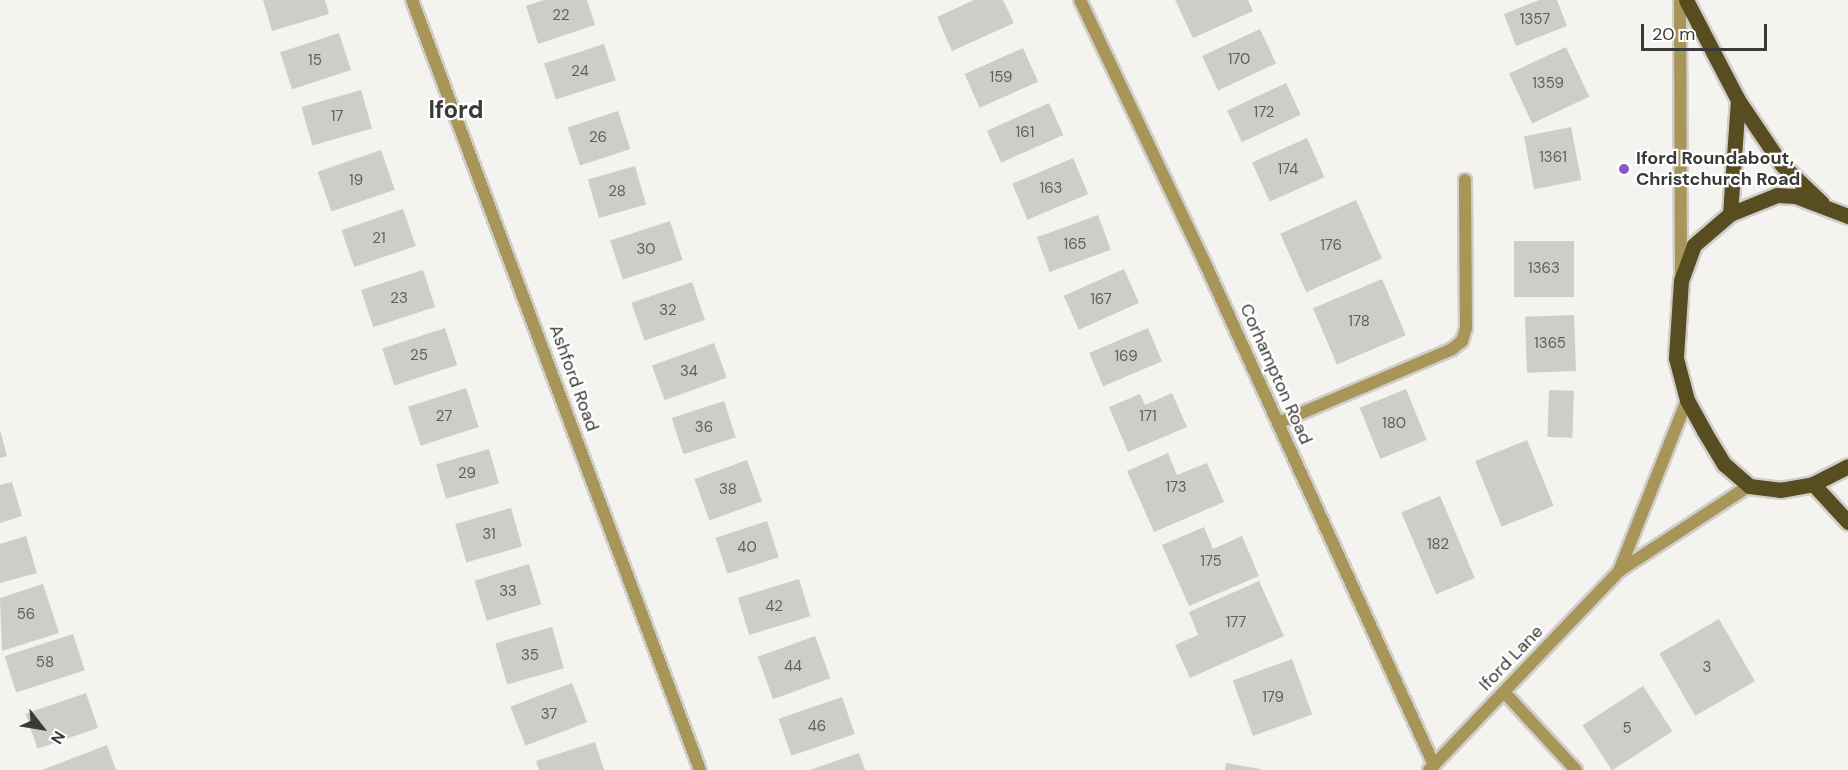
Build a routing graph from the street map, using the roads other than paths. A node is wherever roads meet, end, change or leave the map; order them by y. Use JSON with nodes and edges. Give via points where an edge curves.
{"nodes":[{"id":1,"x":412,"y":0,"type":"edge"},
{"id":2,"x":1080,"y":0,"type":"edge"},
{"id":3,"x":1680,"y":0,"type":"edge"},
{"id":4,"x":1686,"y":0,"type":"edge"},
{"id":5,"x":1738,"y":100,"type":"junction"},
{"id":6,"x":1465,"y":180,"type":"dead end"},
{"id":7,"x":1826,"y":207,"type":"junction"},
{"id":8,"x":1730,"y":214,"type":"junction"},
{"id":9,"x":1848,"y":216,"type":"edge"},
{"id":10,"x":1681,"y":280,"type":"junction"},
{"id":11,"x":1687,"y":400,"type":"junction"},
{"id":12,"x":1278,"y":423,"type":"junction"},
{"id":13,"x":1848,"y":466,"type":"edge"},
{"id":14,"x":1813,"y":484,"type":"junction"},
{"id":15,"x":1749,"y":486,"type":"junction"},
{"id":16,"x":1848,"y":522,"type":"edge"},
{"id":17,"x":1619,"y":571,"type":"junction"},
{"id":18,"x":1504,"y":692,"type":"junction"},
{"id":19,"x":1432,"y":768,"type":"edge"},
{"id":20,"x":700,"y":770,"type":"edge"},
{"id":21,"x":1576,"y":770,"type":"edge"}],
"edges":[{"from":1,"to":20,"type":"street","name":"Ashford Road"},
{"from":2,"to":12,"type":"street","name":"Corhampton Road"},
{"from":3,"to":10,"type":"street"},
{"from":4,"to":5,"type":"main road"},
{"from":5,"to":7,"type":"main road","via":[[1782,165]]},
{"from":5,"to":8,"type":"main road"},
{"from":6,"to":12,"type":"street","via":[[1466,328],[1462,341],[1452,349]]},
{"from":7,"to":8,"type":"main road","via":[[1796,196],[1777,195]]},
{"from":7,"to":9,"type":"main road"},
{"from":8,"to":10,"type":"main road","via":[[1694,245]]},
{"from":10,"to":11,"type":"main road","via":[[1676,358]]},
{"from":11,"to":15,"type":"main road","via":[[1724,464]]},
{"from":11,"to":17,"type":"street","name":"Iford Lane"},
{"from":12,"to":19,"type":"street","name":"Corhampton Road"},
{"from":13,"to":14,"type":"main road"},
{"from":14,"to":15,"type":"main road","via":[[1780,490]]},
{"from":14,"to":16,"type":"main road"},
{"from":15,"to":17,"type":"street","name":"Iford Lane"},
{"from":17,"to":18,"type":"street","name":"Iford Lane"},
{"from":18,"to":19,"type":"street","name":"Iford Lane"},
{"from":18,"to":21,"type":"street"}]}
